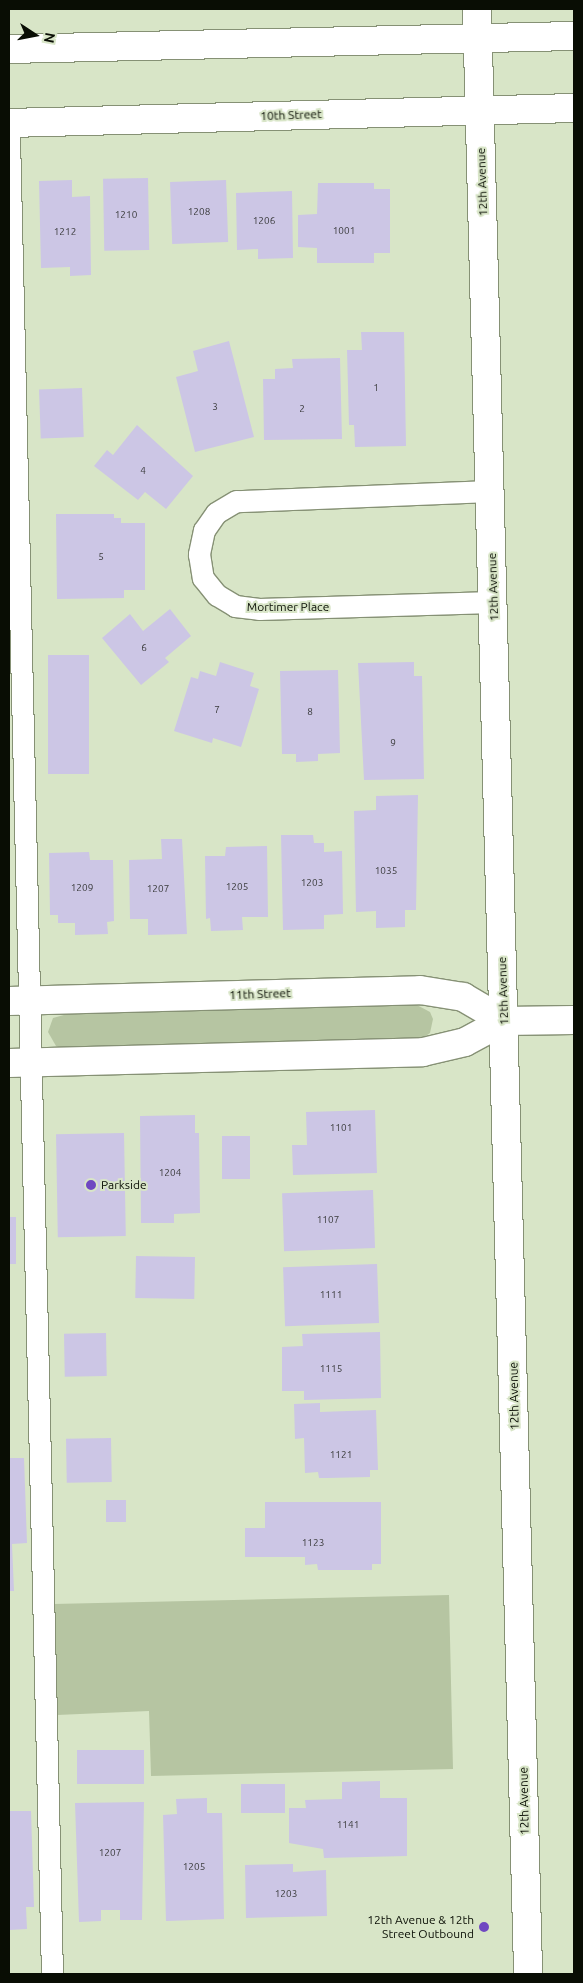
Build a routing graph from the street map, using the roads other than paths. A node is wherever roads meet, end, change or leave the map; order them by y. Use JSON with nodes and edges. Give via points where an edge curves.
{"nodes":[{"id":1,"x":477,"y":9,"type":"edge"},
{"id":2,"x":574,"y":36,"type":"edge"},
{"id":3,"x":478,"y":38,"type":"junction"},
{"id":4,"x":9,"y":50,"type":"edge"},
{"id":5,"x":574,"y":108,"type":"edge"},
{"id":6,"x":480,"y":109,"type":"junction"},
{"id":7,"x":9,"y":123,"type":"edge"},
{"id":8,"x":9,"y":137,"type":"edge"},
{"id":9,"x":490,"y":491,"type":"junction"},
{"id":10,"x":493,"y":602,"type":"junction"},
{"id":11,"x":18,"y":1000,"type":"edge"},
{"id":12,"x":574,"y":1020,"type":"edge"},
{"id":13,"x":504,"y":1021,"type":"junction"},
{"id":14,"x":19,"y":1063,"type":"edge"},
{"id":15,"x":52,"y":1974,"type":"edge"},
{"id":16,"x":528,"y":1974,"type":"edge"}],
"edges":[{"from":1,"to":3,"type":"street","name":"12th Avenue"},
{"from":2,"to":3,"type":"street"},
{"from":3,"to":4,"type":"street"},
{"from":3,"to":6,"type":"street","name":"12th Avenue"},
{"from":5,"to":6,"type":"street","name":"10th Street"},
{"from":6,"to":7,"type":"street","name":"10th Street"},
{"from":6,"to":9,"type":"street","name":"12th Avenue"},
{"from":8,"to":11,"type":"lane"},
{"from":9,"to":10,"type":"street","name":"12th Avenue"},
{"from":9,"to":10,"type":"lane","name":"Mortimer Place","via":[[236,501],[212,518],[204,530],[198,554],[203,578],[216,595],[235,606],[259,609]]},
{"from":10,"to":13,"type":"street","name":"12th Avenue"},
{"from":11,"to":13,"type":"street","name":"11th Street","via":[[420,990],[463,998]]},
{"from":11,"to":14,"type":"lane"},
{"from":12,"to":13,"type":"street"},
{"from":13,"to":14,"type":"street","via":[[465,1042],[423,1052]]},
{"from":13,"to":16,"type":"street","name":"12th Avenue"},
{"from":14,"to":15,"type":"lane"}]}
